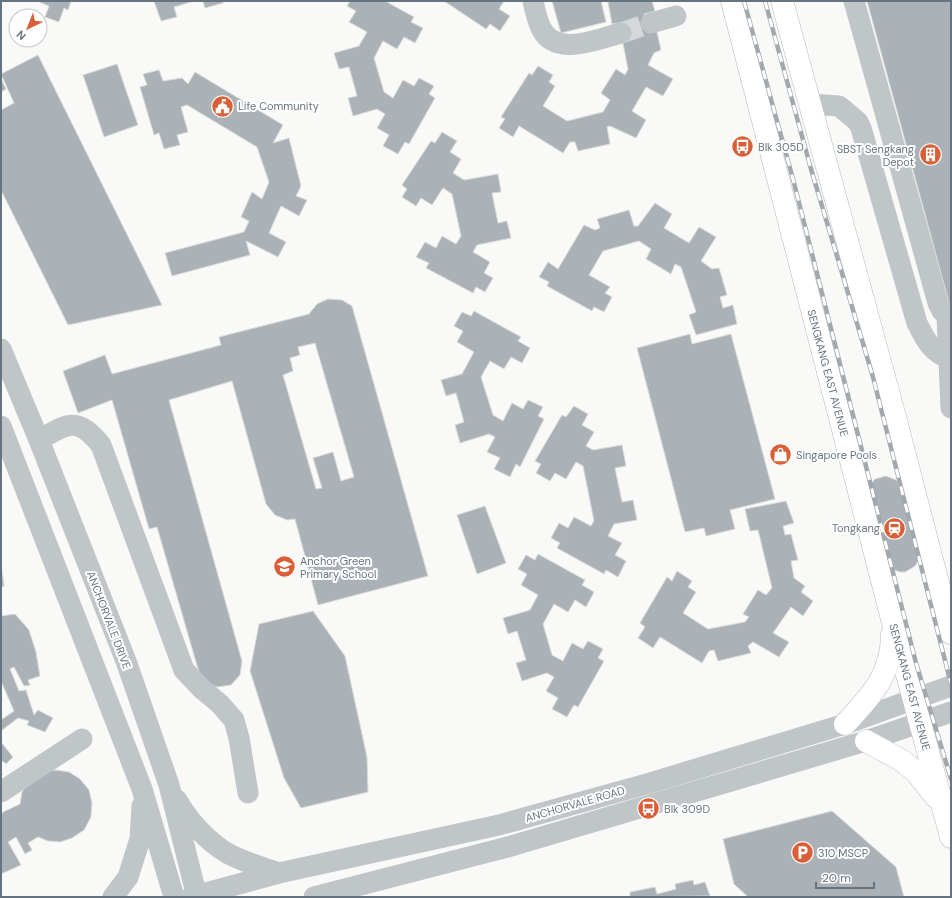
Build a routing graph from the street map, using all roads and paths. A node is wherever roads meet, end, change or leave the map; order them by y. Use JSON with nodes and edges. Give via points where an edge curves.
{"nodes":[{"id":1,"x":533,"y":1,"type":"edge"},
{"id":2,"x":732,"y":1,"type":"edge"},
{"id":3,"x":782,"y":1,"type":"edge"},
{"id":4,"x":854,"y":1,"type":"edge"},
{"id":5,"x":676,"y":16,"type":"dead end"},
{"id":6,"x":651,"y":23,"type":"tunnel mouth"},
{"id":7,"x":621,"y":33,"type":"tunnel mouth"},
{"id":8,"x":810,"y":104,"type":"junction"},
{"id":9,"x":949,"y":316,"type":"edge"},
{"id":10,"x":1,"y":349,"type":"edge"},
{"id":11,"x":951,"y":359,"type":"edge"},
{"id":12,"x":951,"y":408,"type":"edge"},
{"id":13,"x":1,"y":426,"type":"edge"},
{"id":14,"x":39,"y":440,"type":"junction"},
{"id":15,"x":892,"y":619,"type":"junction"},
{"id":16,"x":951,"y":633,"type":"edge"},
{"id":17,"x":951,"y":686,"type":"edge"},
{"id":18,"x":914,"y":698,"type":"junction"},
{"id":19,"x":951,"y":712,"type":"edge"},
{"id":20,"x":919,"y":723,"type":"junction"},
{"id":21,"x":845,"y":724,"type":"junction"},
{"id":22,"x":82,"y":739,"type":"dead end"},
{"id":23,"x":866,"y":741,"type":"junction"},
{"id":24,"x":169,"y":785,"type":"junction"},
{"id":25,"x":142,"y":790,"type":"junction"},
{"id":26,"x":1,"y":792,"type":"edge"},
{"id":27,"x":248,"y":792,"type":"dead end"},
{"id":28,"x":941,"y":802,"type":"junction"},
{"id":29,"x":951,"y":837,"type":"edge"},
{"id":30,"x":279,"y":873,"type":"junction"},
{"id":31,"x":113,"y":897,"type":"edge"},
{"id":32,"x":174,"y":897,"type":"edge"},
{"id":33,"x":195,"y":897,"type":"edge"},
{"id":34,"x":314,"y":897,"type":"edge"}],
"edges":[{"from":1,"to":7,"type":"street","via":[[541,28],[552,40],[560,43],[576,45]]},
{"from":2,"to":15,"type":"main road","name":"SENGKANG EAST AVENUE"},
{"from":3,"to":8,"type":"main road"},
{"from":4,"to":9,"type":"street","via":[[938,304]]},
{"from":5,"to":6,"type":"street"},
{"from":8,"to":11,"type":"street","bridge":true,"via":[[839,106],[862,128],[916,323],[926,342],[937,353]]},
{"from":8,"to":16,"type":"main road"},
{"from":9,"to":12,"type":"street"},
{"from":10,"to":14,"type":"street","name":"ANCHORVALE DRIVE"},
{"from":13,"to":25,"type":"street"},
{"from":14,"to":24,"type":"street","name":"ANCHORVALE DRIVE","via":[[126,661]]},
{"from":14,"to":27,"type":"street","via":[[66,425],[79,426],[91,433],[101,445],[184,670],[234,720]]},
{"from":15,"to":18,"type":"main road","name":"SENGKANG EAST AVENUE"},
{"from":15,"to":21,"type":"main road","via":[[892,651],[886,672],[869,697]]},
{"from":17,"to":18,"type":"street","name":"ANCHORVALE ROAD"},
{"from":18,"to":20,"type":"main road","name":"SENGKANG EAST AVENUE"},
{"from":18,"to":21,"type":"street","name":"ANCHORVALE ROAD"},
{"from":19,"to":20,"type":"street","name":"ANCHORVALE ROAD"},
{"from":20,"to":23,"type":"street","name":"ANCHORVALE ROAD"},
{"from":20,"to":28,"type":"main road","name":"SENGKANG EAST AVENUE"},
{"from":21,"to":30,"type":"street","name":"ANCHORVALE ROAD","via":[[500,825]]},
{"from":22,"to":26,"type":"street"},
{"from":23,"to":28,"type":"main road","via":[[901,760],[915,771]]},
{"from":23,"to":34,"type":"street","name":"ANCHORVALE ROAD","via":[[508,847]]},
{"from":24,"to":30,"type":"street","via":[[184,812],[217,846],[229,854]]},
{"from":24,"to":33,"type":"street","name":"ANCHORVALE DRIVE"},
{"from":25,"to":31,"type":"street","via":[[140,839],[128,877]]},
{"from":25,"to":32,"type":"street"},
{"from":28,"to":29,"type":"main road","name":"SENGKANG EAST AVENUE"},
{"from":30,"to":33,"type":"street","name":"ANCHORVALE ROAD"}]}
